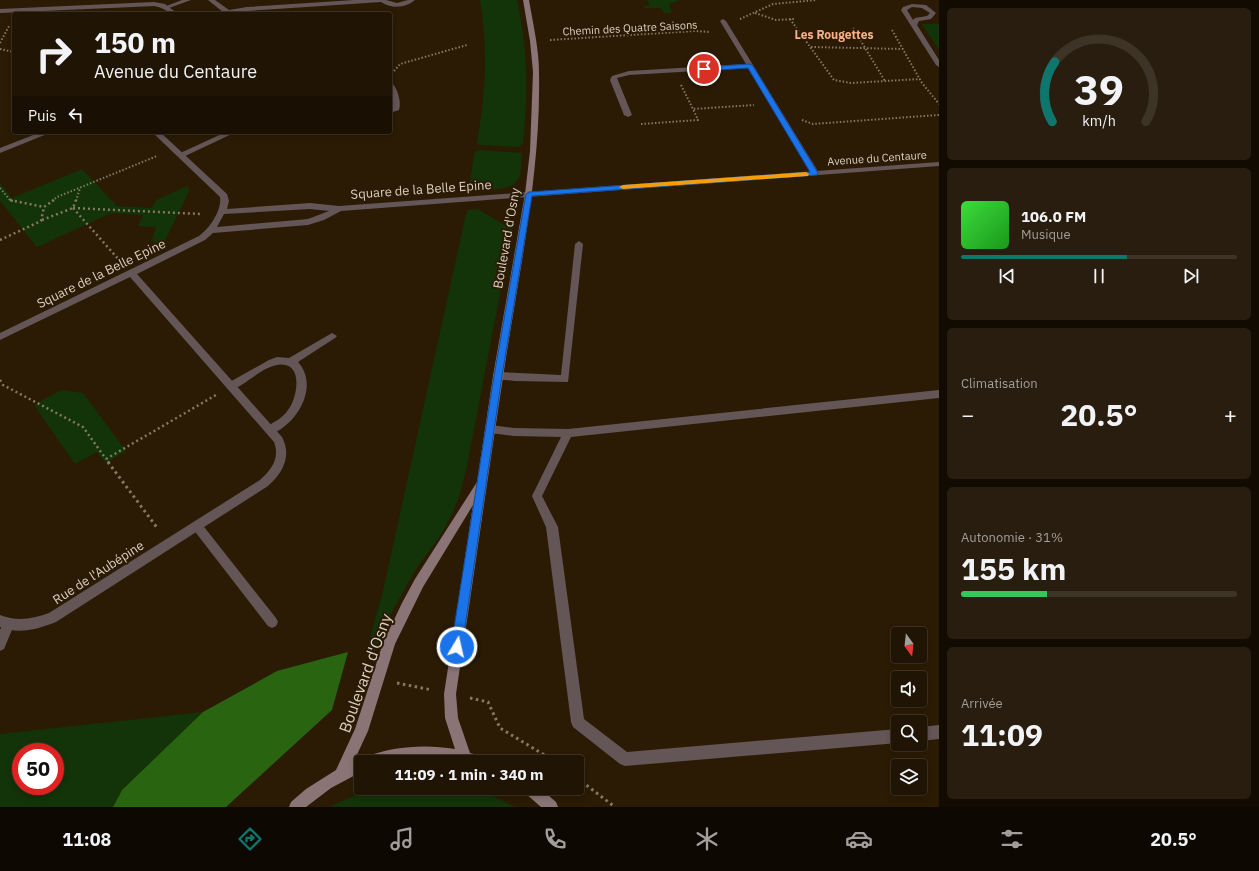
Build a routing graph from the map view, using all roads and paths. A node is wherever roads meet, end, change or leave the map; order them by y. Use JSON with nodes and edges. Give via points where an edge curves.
{"nodes":[{"id":1,"x":188,"y":0,"type":"edge"},
{"id":2,"x":211,"y":0,"type":"edge"},
{"id":3,"x":382,"y":0,"type":"edge"},
{"id":4,"x":412,"y":0,"type":"edge"},
{"id":5,"x":526,"y":0,"type":"edge"},
{"id":6,"x":817,"y":0,"type":"edge"},
{"id":7,"x":167,"y":7,"type":"junction"},
{"id":8,"x":0,"y":11,"type":"edge"},
{"id":9,"x":173,"y":12,"type":"edge"},
{"id":10,"x":225,"y":12,"type":"edge"},
{"id":11,"x":230,"y":12,"type":"edge"},
{"id":12,"x":754,"y":12,"type":"junction"},
{"id":13,"x":790,"y":19,"type":"junction"},
{"id":14,"x":794,"y":19,"type":"dead end"},
{"id":15,"x":10,"y":22,"type":"dead end"},
{"id":16,"x":724,"y":22,"type":"joint"},
{"id":17,"x":914,"y":24,"type":"dead end"},
{"id":18,"x":853,"y":28,"type":"dead end"},
{"id":19,"x":892,"y":30,"type":"dead end"},
{"id":20,"x":711,"y":32,"type":"dead end"},
{"id":21,"x":549,"y":40,"type":"dead end"},
{"id":22,"x":0,"y":43,"type":"edge"},
{"id":23,"x":467,"y":46,"type":"dead end"},
{"id":24,"x":811,"y":47,"type":"junction"},
{"id":25,"x":864,"y":48,"type":"junction"},
{"id":26,"x":902,"y":48,"type":"junction"},
{"id":27,"x":0,"y":49,"type":"edge"},
{"id":28,"x":12,"y":52,"type":"edge"},
{"id":29,"x":750,"y":66,"type":"junction"},
{"id":30,"x":939,"y":66,"type":"edge"},
{"id":31,"x":674,"y":71,"type":"junction"},
{"id":32,"x":392,"y":74,"type":"edge"},
{"id":33,"x":920,"y":79,"type":"junction"},
{"id":34,"x":885,"y":82,"type":"junction"},
{"id":35,"x":392,"y":89,"type":"edge"},
{"id":36,"x":773,"y":104,"type":"junction"},
{"id":37,"x":939,"y":104,"type":"edge"},
{"id":38,"x":693,"y":109,"type":"junction"},
{"id":39,"x":392,"y":110,"type":"edge"},
{"id":40,"x":628,"y":115,"type":"joint"},
{"id":41,"x":939,"y":115,"type":"edge"},
{"id":42,"x":782,"y":120,"type":"junction"},
{"id":43,"x":43,"y":134,"type":"edge"},
{"id":44,"x":158,"y":134,"type":"edge"},
{"id":45,"x":227,"y":134,"type":"edge"},
{"id":46,"x":174,"y":148,"type":"junction"},
{"id":47,"x":0,"y":151,"type":"edge"},
{"id":48,"x":180,"y":155,"type":"junction"},
{"id":49,"x":939,"y":164,"type":"edge"},
{"id":50,"x":815,"y":173,"type":"junction"},
{"id":51,"x":0,"y":188,"type":"edge"},
{"id":52,"x":80,"y":188,"type":"junction"},
{"id":53,"x":529,"y":194,"type":"junction"},
{"id":54,"x":44,"y":207,"type":"junction"},
{"id":55,"x":73,"y":208,"type":"junction"},
{"id":56,"x":339,"y":209,"type":"junction"},
{"id":57,"x":220,"y":214,"type":"junction"},
{"id":58,"x":41,"y":220,"type":"junction"},
{"id":59,"x":211,"y":230,"type":"junction"},
{"id":60,"x":0,"y":240,"type":"edge"},
{"id":61,"x":579,"y":244,"type":"dead end"},
{"id":62,"x":131,"y":273,"type":"junction"},
{"id":63,"x":332,"y":336,"type":"dead end"},
{"id":64,"x":0,"y":337,"type":"edge"},
{"id":65,"x":290,"y":362,"type":"junction"},
{"id":66,"x":498,"y":376,"type":"junction"},
{"id":67,"x":0,"y":380,"type":"edge"},
{"id":68,"x":231,"y":386,"type":"junction"},
{"id":69,"x":939,"y":394,"type":"edge"},
{"id":70,"x":490,"y":429,"type":"junction"},
{"id":71,"x":270,"y":430,"type":"junction"},
{"id":72,"x":568,"y":433,"type":"junction"},
{"id":73,"x":106,"y":459,"type":"junction"},
{"id":74,"x":482,"y":481,"type":"junction"},
{"id":75,"x":197,"y":526,"type":"junction"},
{"id":76,"x":170,"y":544,"type":"junction"},
{"id":77,"x":272,"y":622,"type":"dead end"},
{"id":78,"x":4,"y":623,"type":"edge"},
{"id":79,"x":0,"y":645,"type":"edge"},
{"id":80,"x":939,"y":732,"type":"edge"},
{"id":81,"x":927,"y":733,"type":"edge"},
{"id":82,"x":891,"y":737,"type":"edge"},
{"id":83,"x":398,"y":755,"type":"edge"},
{"id":84,"x":451,"y":755,"type":"edge"},
{"id":85,"x":464,"y":755,"type":"edge"},
{"id":86,"x":354,"y":768,"type":"edge"},
{"id":87,"x":341,"y":774,"type":"junction"},
{"id":88,"x":584,"y":783,"type":"edge"},
{"id":89,"x":538,"y":795,"type":"edge"},
{"id":90,"x":296,"y":807,"type":"edge"},
{"id":91,"x":551,"y":807,"type":"edge"},
{"id":92,"x":615,"y":807,"type":"edge"}],
"edges":[{"from":1,"to":7,"type":"street"},
{"from":2,"to":10,"type":"street"},
{"from":3,"to":4,"type":"street","via":[[397,5]]},
{"from":3,"to":11,"type":"street","via":[[242,9]]},
{"from":5,"to":53,"type":"main road","name":"Boulevard d'Osny","via":[[535,52],[537,88]]},
{"from":6,"to":12,"type":"path","via":[[773,4]]},
{"from":7,"to":8,"type":"street","via":[[148,4]]},
{"from":7,"to":9,"type":"street"},
{"from":12,"to":13,"type":"path","via":[[776,20]]},
{"from":12,"to":16,"type":"path","via":[[734,22]]},
{"from":13,"to":14,"type":"path"},
{"from":13,"to":24,"type":"path"},
{"from":15,"to":22,"type":"path"},
{"from":16,"to":29,"type":"street"},
{"from":17,"to":30,"type":"street"},
{"from":18,"to":25,"type":"path"},
{"from":19,"to":26,"type":"path"},
{"from":20,"to":21,"type":"path","name":"Chemin des Quatre Saisons"},
{"from":23,"to":32,"type":"path","via":[[400,64]]},
{"from":24,"to":25,"type":"path"},
{"from":24,"to":34,"type":"path","via":[[834,80],[851,83]]},
{"from":25,"to":26,"type":"path"},
{"from":25,"to":34,"type":"path"},
{"from":26,"to":33,"type":"path"},
{"from":27,"to":28,"type":"path"},
{"from":29,"to":31,"type":"street"},
{"from":29,"to":36,"type":"street"},
{"from":31,"to":38,"type":"path"},
{"from":31,"to":40,"type":"street","via":[[629,73],[614,77]]},
{"from":33,"to":34,"type":"path"},
{"from":33,"to":37,"type":"path"},
{"from":35,"to":39,"type":"street","via":[[398,104]]},
{"from":36,"to":38,"type":"path"},
{"from":36,"to":42,"type":"street"},
{"from":38,"to":40,"type":"path","via":[[698,120],[632,125]]},
{"from":41,"to":42,"type":"path","via":[[813,124],[799,119]]},
{"from":42,"to":50,"type":"street"},
{"from":43,"to":47,"type":"street"},
{"from":44,"to":46,"type":"street","name":"Square de la Belle Epine"},
{"from":45,"to":48,"type":"street"},
{"from":46,"to":48,"type":"street","name":"Square de la Belle Epine"},
{"from":46,"to":52,"type":"path"},
{"from":48,"to":57,"type":"street","name":"Square de la Belle Epine","via":[[224,196]]},
{"from":49,"to":50,"type":"street","name":"Avenue du Centaure"},
{"from":50,"to":53,"type":"street","name":"Avenue du Centaure"},
{"from":51,"to":54,"type":"path","via":[[10,200]]},
{"from":52,"to":54,"type":"path","via":[[57,197]]},
{"from":52,"to":55,"type":"path"},
{"from":53,"to":56,"type":"street","name":"Square de la Belle Epine"},
{"from":53,"to":66,"type":"main road","name":"Boulevard d'Osny"},
{"from":54,"to":58,"type":"path"},
{"from":55,"to":57,"type":"path"},
{"from":55,"to":58,"type":"path"},
{"from":55,"to":62,"type":"path"},
{"from":56,"to":57,"type":"street","name":"Square de la Belle Epine","via":[[310,206]]},
{"from":56,"to":59,"type":"street","name":"Square de la Belle Epine","via":[[308,222]]},
{"from":57,"to":59,"type":"street","name":"Square de la Belle Epine"},
{"from":58,"to":60,"type":"path"},
{"from":59,"to":62,"type":"street","name":"Square de la Belle Epine","via":[[202,238]]},
{"from":61,"to":66,"type":"street","via":[[565,379]]},
{"from":62,"to":64,"type":"street","name":"Square de la Belle Epine"},
{"from":62,"to":68,"type":"street","name":"Rue de l'Aubépine"},
{"from":63,"to":65,"type":"street"},
{"from":65,"to":68,"type":"street","via":[[272,362]]},
{"from":65,"to":71,"type":"street","via":[[298,369],[302,378],[302,394],[292,414]]},
{"from":66,"to":70,"type":"main road","name":"Boulevard d'Osny"},
{"from":67,"to":73,"type":"path","via":[[3,385],[83,427]]},
{"from":68,"to":71,"type":"street","name":"Rue de l'Aubépine"},
{"from":68,"to":73,"type":"path"},
{"from":69,"to":72,"type":"street"},
{"from":70,"to":72,"type":"street"},
{"from":70,"to":74,"type":"main road","name":"Boulevard d'Osny"},
{"from":71,"to":75,"type":"street","name":"Rue de l'Aubépine","via":[[281,447],[282,459],[276,471],[264,483]]},
{"from":72,"to":82,"type":"street","via":[[537,496],[552,527],[578,722],[626,759]]},
{"from":73,"to":76,"type":"path"},
{"from":74,"to":85,"type":"main road","name":"Boulevard d'Osny","via":[[449,705],[454,729]]},
{"from":74,"to":87,"type":"main road","name":"Boulevard d'Osny","via":[[406,607],[389,643],[361,731]]},
{"from":75,"to":76,"type":"street","name":"Rue de l'Aubépine"},
{"from":75,"to":77,"type":"street"},
{"from":76,"to":78,"type":"street","name":"Rue de l'Aubépine","via":[[52,618],[25,626]]},
{"from":78,"to":79,"type":"street","name":"Rue de l'Aubépine"},
{"from":80,"to":81,"type":"street"},
{"from":83,"to":84,"type":"main road","via":[[423,752]]},
{"from":86,"to":87,"type":"main road"},
{"from":87,"to":90,"type":"main road"},
{"from":88,"to":92,"type":"path"},
{"from":89,"to":91,"type":"main road"}]}
